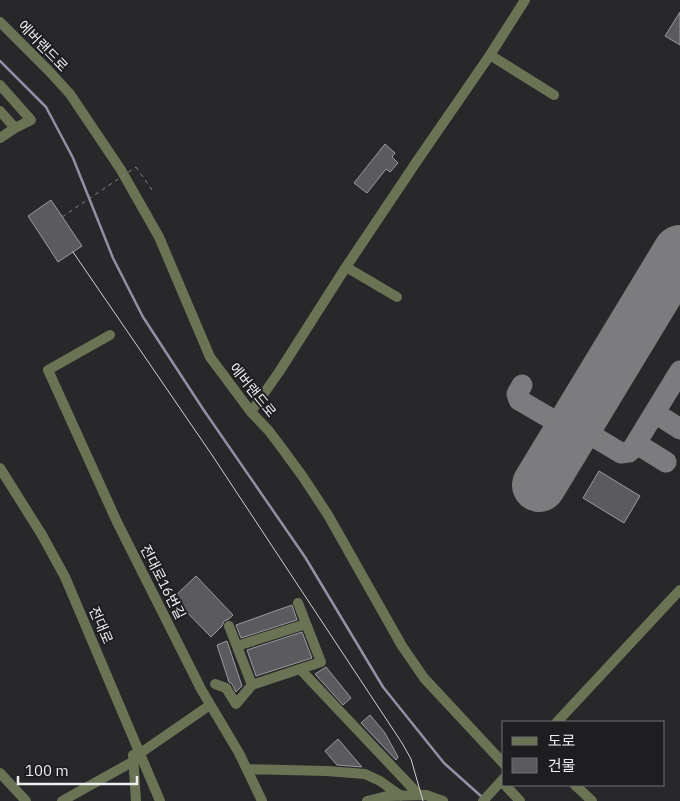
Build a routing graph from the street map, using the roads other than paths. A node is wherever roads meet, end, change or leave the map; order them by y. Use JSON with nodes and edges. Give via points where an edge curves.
{"nodes":[{"id":1,"x":525,"y":0,"type":"edge"},
{"id":2,"x":0,"y":22,"type":"edge"},
{"id":3,"x":490,"y":55,"type":"junction"},
{"id":4,"x":0,"y":86,"type":"edge"},
{"id":5,"x":554,"y":95,"type":"dead end"},
{"id":6,"x":0,"y":111,"type":"edge"},
{"id":7,"x":15,"y":128,"type":"junction"},
{"id":8,"x":0,"y":138,"type":"edge"},
{"id":9,"x":346,"y":267,"type":"junction"},
{"id":10,"x":398,"y":297,"type":"dead end"},
{"id":11,"x":110,"y":335,"type":"dead end"},
{"id":12,"x":251,"y":412,"type":"junction"},
{"id":13,"x":0,"y":468,"type":"edge"},
{"id":14,"x":680,"y":590,"type":"edge"},
{"id":15,"x":298,"y":603,"type":"dead end"},
{"id":16,"x":306,"y":624,"type":"junction"},
{"id":17,"x":229,"y":626,"type":"dead end"},
{"id":18,"x":237,"y":646,"type":"junction"},
{"id":19,"x":300,"y":668,"type":"junction"},
{"id":20,"x":215,"y":684,"type":"dead end"},
{"id":21,"x":252,"y":685,"type":"junction"},
{"id":22,"x":210,"y":705,"type":"junction"},
{"id":23,"x":558,"y":721,"type":"edge"},
{"id":24,"x":137,"y":758,"type":"junction"},
{"id":25,"x":502,"y":762,"type":"edge"},
{"id":26,"x":247,"y":769,"type":"junction"},
{"id":27,"x":0,"y":773,"type":"edge"},
{"id":28,"x":502,"y":783,"type":"edge"},
{"id":29,"x":505,"y":786,"type":"edge"},
{"id":30,"x":576,"y":786,"type":"edge"},
{"id":31,"x":419,"y":795,"type":"junction"},
{"id":32,"x":401,"y":796,"type":"junction"},
{"id":33,"x":26,"y":801,"type":"edge"},
{"id":34,"x":62,"y":801,"type":"edge"},
{"id":35,"x":136,"y":801,"type":"edge"},
{"id":36,"x":160,"y":801,"type":"edge"},
{"id":37,"x":262,"y":801,"type":"edge"},
{"id":38,"x":367,"y":801,"type":"edge"},
{"id":39,"x":444,"y":801,"type":"edge"},
{"id":40,"x":482,"y":801,"type":"edge"},
{"id":41,"x":520,"y":801,"type":"edge"},
{"id":42,"x":592,"y":801,"type":"edge"}],
"edges":[{"from":1,"to":3,"type":"street"},
{"from":2,"to":12,"type":"street","name":"에버랜드로","via":[[70,94],[121,170],[159,237],[210,357]]},
{"from":3,"to":5,"type":"street"},
{"from":3,"to":9,"type":"street"},
{"from":4,"to":7,"type":"street","via":[[31,120]]},
{"from":6,"to":7,"type":"street"},
{"from":7,"to":8,"type":"street"},
{"from":9,"to":10,"type":"street"},
{"from":9,"to":12,"type":"street"},
{"from":11,"to":22,"type":"street","name":"전대로16번길","via":[[48,370],[117,522]]},
{"from":12,"to":25,"type":"street","name":"에버랜드로","via":[[284,451],[328,515],[402,646],[424,678]]},
{"from":13,"to":24,"type":"street","name":"전대로","via":[[65,577],[127,722]]},
{"from":14,"to":23,"type":"street"},
{"from":15,"to":16,"type":"street"},
{"from":16,"to":18,"type":"street"},
{"from":16,"to":19,"type":"street","via":[[321,662]]},
{"from":17,"to":18,"type":"street"},
{"from":18,"to":21,"type":"street"},
{"from":19,"to":21,"type":"street"},
{"from":19,"to":31,"type":"street"},
{"from":20,"to":21,"type":"street","via":[[226,688],[236,704]]},
{"from":22,"to":24,"type":"street"},
{"from":22,"to":26,"type":"street","name":"전대로16번길"},
{"from":24,"to":34,"type":"street"},
{"from":24,"to":35,"type":"street"},
{"from":24,"to":36,"type":"street","name":"전대로"},
{"from":26,"to":32,"type":"street","via":[[364,774],[380,780]]},
{"from":26,"to":37,"type":"street","name":"전대로16번길"},
{"from":27,"to":33,"type":"street"},
{"from":28,"to":40,"type":"street"},
{"from":29,"to":41,"type":"street"},
{"from":30,"to":42,"type":"street"},
{"from":31,"to":32,"type":"street"},
{"from":31,"to":39,"type":"street"},
{"from":32,"to":38,"type":"street"}]}
